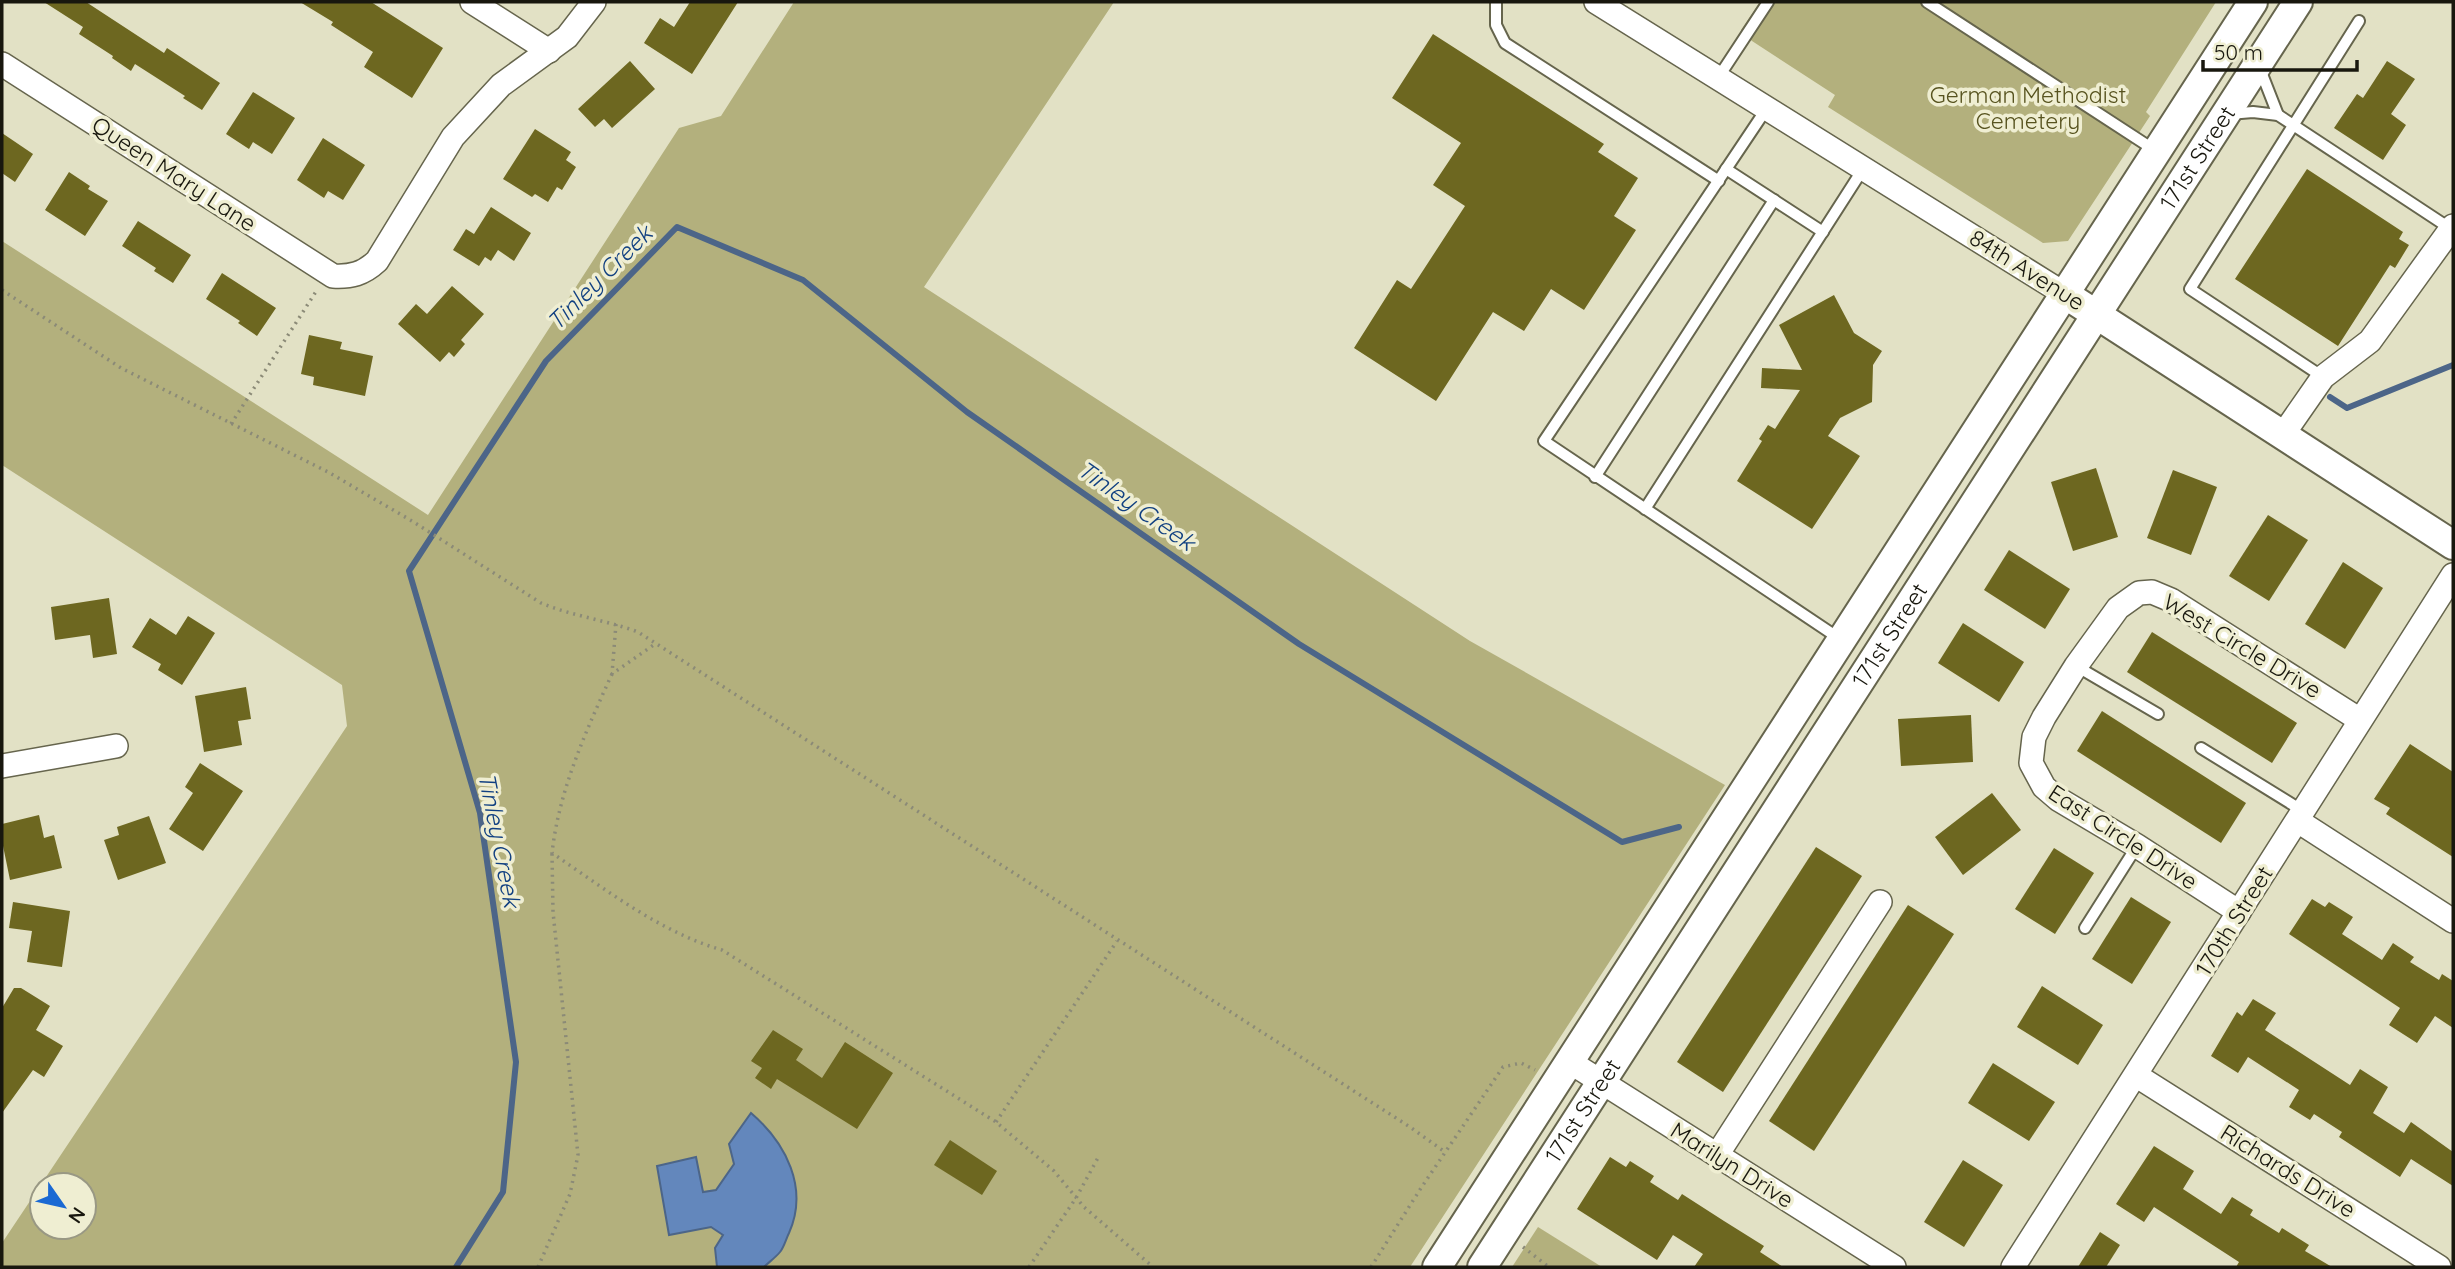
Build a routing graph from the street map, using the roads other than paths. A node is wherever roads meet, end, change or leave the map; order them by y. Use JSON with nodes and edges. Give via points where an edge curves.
{"nodes":[{"id":1,"x":472,"y":2,"type":"edge"},
{"id":2,"x":594,"y":2,"type":"edge"},
{"id":3,"x":1496,"y":2,"type":"edge"},
{"id":4,"x":1596,"y":2,"type":"edge"},
{"id":5,"x":1768,"y":2,"type":"edge"},
{"id":6,"x":1927,"y":2,"type":"edge"},
{"id":7,"x":2253,"y":2,"type":"edge"},
{"id":8,"x":2298,"y":2,"type":"edge"},
{"id":9,"x":2359,"y":21,"type":"dead end"},
{"id":10,"x":549,"y":51,"type":"junction"},
{"id":11,"x":2,"y":64,"type":"edge"},
{"id":12,"x":2258,"y":65,"type":"junction"},
{"id":13,"x":1718,"y":78,"type":"junction"},
{"id":14,"x":1767,"y":108,"type":"junction"},
{"id":15,"x":2226,"y":114,"type":"junction"},
{"id":16,"x":2278,"y":115,"type":"junction"},
{"id":17,"x":2293,"y":125,"type":"junction"},
{"id":18,"x":2156,"y":151,"type":"junction"},
{"id":19,"x":1726,"y":169,"type":"junction"},
{"id":20,"x":1863,"y":169,"type":"junction"},
{"id":21,"x":1719,"y":181,"type":"junction"},
{"id":22,"x":1774,"y":200,"type":"junction"},
{"id":23,"x":2452,"y":228,"type":"edge"},
{"id":24,"x":1823,"y":232,"type":"junction"},
{"id":25,"x":2063,"y":293,"type":"junction"},
{"id":26,"x":2096,"y":314,"type":"junction"},
{"id":27,"x":2323,"y":377,"type":"junction"},
{"id":28,"x":2282,"y":436,"type":"junction"},
{"id":29,"x":1595,"y":477,"type":"junction"},
{"id":30,"x":1645,"y":509,"type":"junction"},
{"id":31,"x":2453,"y":545,"type":"edge"},
{"id":32,"x":2453,"y":575,"type":"edge"},
{"id":33,"x":1843,"y":641,"type":"junction"},
{"id":34,"x":2074,"y":669,"type":"junction"},
{"id":35,"x":2158,"y":714,"type":"dead end"},
{"id":36,"x":2360,"y":720,"type":"junction"},
{"id":37,"x":116,"y":746,"type":"dead end"},
{"id":38,"x":2201,"y":748,"type":"dead end"},
{"id":39,"x":2,"y":766,"type":"edge"},
{"id":40,"x":2300,"y":816,"type":"junction"},
{"id":41,"x":2137,"y":846,"type":"junction"},
{"id":42,"x":1880,"y":902,"type":"dead end"},
{"id":43,"x":2239,"y":912,"type":"junction"},
{"id":44,"x":2453,"y":921,"type":"edge"},
{"id":45,"x":2085,"y":928,"type":"dead end"},
{"id":46,"x":1570,"y":1062,"type":"junction"},
{"id":47,"x":2137,"y":1076,"type":"junction"},
{"id":48,"x":1600,"y":1082,"type":"junction"},
{"id":49,"x":1717,"y":1155,"type":"junction"},
{"id":50,"x":1437,"y":1267,"type":"edge"},
{"id":51,"x":1482,"y":1267,"type":"edge"},
{"id":52,"x":1894,"y":1267,"type":"edge"},
{"id":53,"x":2013,"y":1267,"type":"edge"},
{"id":54,"x":2439,"y":1267,"type":"edge"}],
"edges":[{"from":1,"to":10,"type":"street"},
{"from":2,"to":10,"type":"street","via":[[567,37]]},
{"from":3,"to":21,"type":"lane","via":[[1496,25],[1505,43]]},
{"from":4,"to":13,"type":"street","name":"84th Avenue"},
{"from":5,"to":13,"type":"lane"},
{"from":6,"to":18,"type":"lane"},
{"from":7,"to":18,"type":"street","name":"171st Street"},
{"from":8,"to":12,"type":"street","name":"171st Street"},
{"from":9,"to":17,"type":"lane"},
{"from":10,"to":11,"type":"street","name":"Queen Mary Lane","via":[[501,85],[453,137],[377,261],[366,271],[338,274]]},
{"from":12,"to":15,"type":"street","name":"171st Street"},
{"from":12,"to":16,"type":"lane"},
{"from":13,"to":14,"type":"street","name":"84th Avenue"},
{"from":14,"to":19,"type":"lane"},
{"from":14,"to":20,"type":"street","name":"84th Avenue"},
{"from":15,"to":16,"type":"lane"},
{"from":15,"to":26,"type":"street","name":"171st Street"},
{"from":16,"to":17,"type":"lane"},
{"from":17,"to":23,"type":"lane"},
{"from":17,"to":27,"type":"lane","via":[[2190,289]]},
{"from":18,"to":25,"type":"street","name":"171st Street"},
{"from":19,"to":21,"type":"lane"},
{"from":19,"to":22,"type":"lane"},
{"from":20,"to":24,"type":"lane"},
{"from":20,"to":25,"type":"street","name":"84th Avenue"},
{"from":21,"to":29,"type":"lane","via":[[1544,441]]},
{"from":22,"to":24,"type":"lane"},
{"from":22,"to":29,"type":"lane"},
{"from":23,"to":27,"type":"street","via":[[2370,341]]},
{"from":24,"to":30,"type":"lane"},
{"from":25,"to":26,"type":"street","name":"84th Avenue"},
{"from":25,"to":33,"type":"street","name":"171st Street"},
{"from":26,"to":28,"type":"street","name":"84th Avenue"},
{"from":26,"to":48,"type":"street","name":"171st Street"},
{"from":27,"to":28,"type":"street"},
{"from":28,"to":31,"type":"street","name":"84th Avenue"},
{"from":29,"to":30,"type":"lane"},
{"from":30,"to":33,"type":"lane"},
{"from":32,"to":36,"type":"street","name":"170th Street"},
{"from":33,"to":46,"type":"street","name":"171st Street"},
{"from":34,"to":35,"type":"lane"},
{"from":34,"to":36,"type":"street","name":"West Circle Drive","via":[[2118,608],[2139,593],[2152,592]]},
{"from":34,"to":41,"type":"street","name":"East Circle Drive","via":[[2034,737],[2031,763],[2044,787],[2058,799]]},
{"from":36,"to":40,"type":"street","name":"170th Street"},
{"from":37,"to":39,"type":"street"},
{"from":38,"to":40,"type":"lane"},
{"from":40,"to":43,"type":"street","name":"170th Street"},
{"from":40,"to":44,"type":"street"},
{"from":41,"to":43,"type":"street","name":"East Circle Drive"},
{"from":41,"to":45,"type":"lane"},
{"from":42,"to":49,"type":"street"},
{"from":43,"to":47,"type":"street","name":"170th Street"},
{"from":46,"to":48,"type":"street","name":"Marilyn Drive"},
{"from":46,"to":50,"type":"street","name":"171st Street"},
{"from":47,"to":53,"type":"street","name":"170th Street"},
{"from":47,"to":54,"type":"street","name":"Richards Drive"},
{"from":48,"to":49,"type":"street","name":"Marilyn Drive"},
{"from":48,"to":51,"type":"street","name":"171st Street"},
{"from":49,"to":52,"type":"street","name":"Marilyn Drive"}]}
